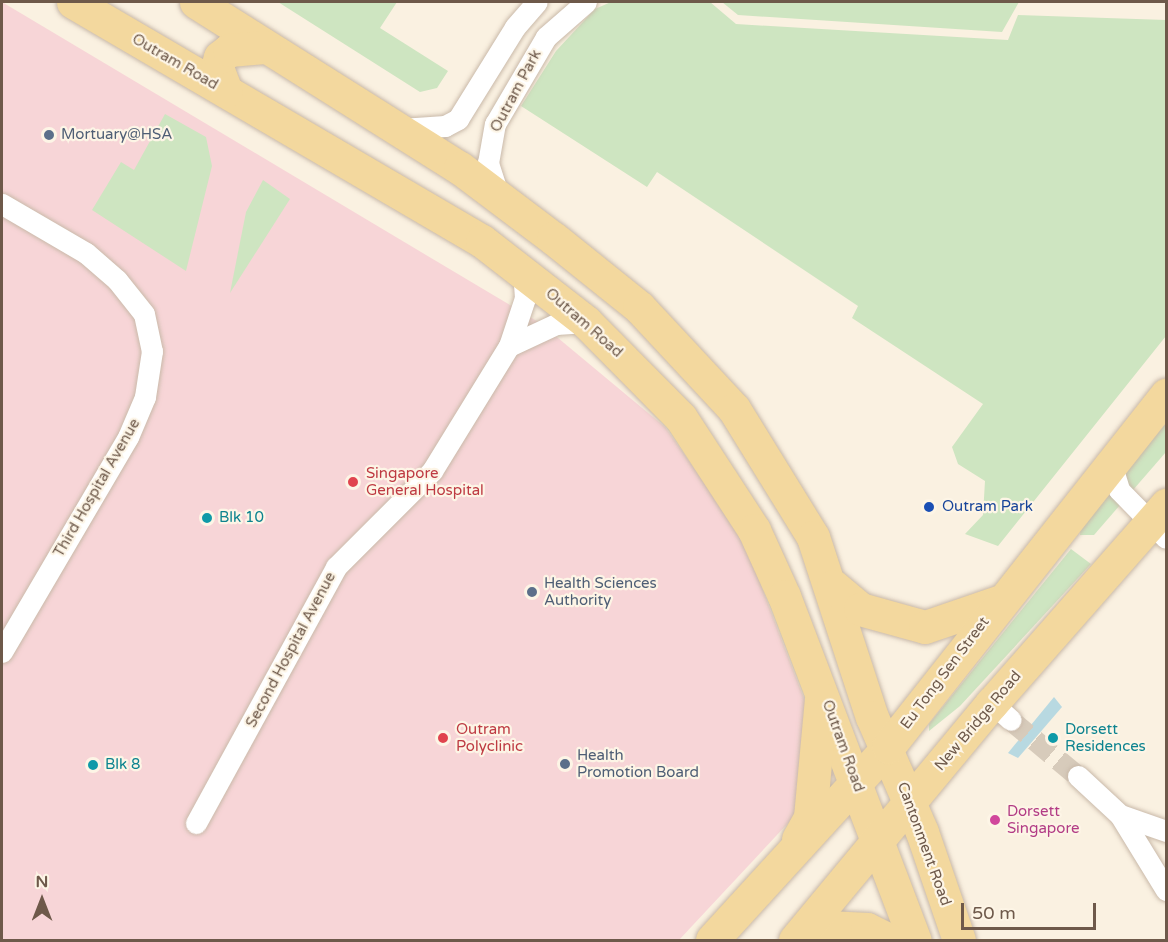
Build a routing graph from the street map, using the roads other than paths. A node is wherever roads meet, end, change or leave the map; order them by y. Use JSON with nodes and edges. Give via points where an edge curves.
{"nodes":[{"id":1,"x":73,"y":2,"type":"edge"},
{"id":2,"x":196,"y":2,"type":"edge"},
{"id":3,"x":537,"y":2,"type":"edge"},
{"id":4,"x":586,"y":2,"type":"edge"},
{"id":5,"x":264,"y":47,"type":"junction"},
{"id":6,"x":226,"y":91,"type":"junction"},
{"id":7,"x":397,"y":129,"type":"junction"},
{"id":8,"x":499,"y":199,"type":"junction"},
{"id":9,"x":2,"y":204,"type":"edge"},
{"id":10,"x":523,"y":271,"type":"junction"},
{"id":11,"x":586,"y":322,"type":"junction"},
{"id":12,"x":509,"y":346,"type":"junction"},
{"id":13,"x":1167,"y":395,"type":"edge"},
{"id":14,"x":1110,"y":460,"type":"junction"},
{"id":15,"x":1162,"y":522,"type":"edge"},
{"id":16,"x":833,"y":586,"type":"junction"},
{"id":17,"x":998,"y":602,"type":"junction"},
{"id":18,"x":2,"y":652,"type":"edge"},
{"id":19,"x":821,"y":685,"type":"junction"},
{"id":20,"x":888,"y":747,"type":"junction"},
{"id":21,"x":1082,"y":780,"type":"tunnel mouth"},
{"id":22,"x":857,"y":784,"type":"junction"},
{"id":23,"x":909,"y":801,"type":"junction"},
{"id":24,"x":1120,"y":814,"type":"junction"},
{"id":25,"x":196,"y":823,"type":"dead end"},
{"id":26,"x":1167,"y":831,"type":"edge"},
{"id":27,"x":878,"y":841,"type":"junction"},
{"id":28,"x":1157,"y":858,"type":"edge"},
{"id":29,"x":778,"y":868,"type":"junction"},
{"id":30,"x":1167,"y":890,"type":"edge"},
{"id":31,"x":801,"y":933,"type":"edge"},
{"id":32,"x":712,"y":940,"type":"edge"},
{"id":33,"x":890,"y":940,"type":"edge"},
{"id":34,"x":915,"y":940,"type":"edge"},
{"id":35,"x":959,"y":940,"type":"edge"}],
"edges":[{"from":1,"to":6,"type":"main road","name":"Outram Road"},
{"from":2,"to":5,"type":"main road"},
{"from":3,"to":7,"type":"street","via":[[515,27],[458,119],[445,126]]},
{"from":4,"to":8,"type":"street","name":"Outram Park","via":[[546,37],[495,124],[488,163]]},
{"from":5,"to":6,"type":"main road","via":[[229,50],[220,57],[217,69]]},
{"from":5,"to":7,"type":"main road"},
{"from":6,"to":10,"type":"main road","name":"Outram Road"},
{"from":7,"to":8,"type":"main road"},
{"from":8,"to":16,"type":"main road","via":[[639,307],[734,409],[802,516]]},
{"from":9,"to":18,"type":"street","name":"Third Hospital Avenue","via":[[86,253],[117,280],[144,314],[152,351],[145,397],[128,438]]},
{"from":10,"to":11,"type":"main road","name":"Outram Road"},
{"from":10,"to":12,"type":"street","name":"Second Hospital Avenue","via":[[525,298]]},
{"from":11,"to":12,"type":"street","via":[[556,324]]},
{"from":11,"to":19,"type":"main road","name":"Outram Road","via":[[681,418],[723,479],[754,530]]},
{"from":12,"to":25,"type":"street","name":"Second Hospital Avenue","via":[[432,471],[336,567]]},
{"from":13,"to":14,"type":"main road","name":"Eu Tong Sen Street"},
{"from":14,"to":15,"type":"street","via":[[1119,490]]},
{"from":14,"to":17,"type":"main road","name":"Eu Tong Sen Street"},
{"from":15,"to":23,"type":"main road","name":"New Bridge Road","via":[[1002,711]]},
{"from":16,"to":17,"type":"main road","via":[[860,609],[913,626],[942,625]]},
{"from":16,"to":20,"type":"main road","via":[[872,717]]},
{"from":17,"to":20,"type":"main road","name":"Eu Tong Sen Street"},
{"from":19,"to":22,"type":"main road","name":"Outram Road"},
{"from":19,"to":29,"type":"main road","via":[[810,817]]},
{"from":20,"to":22,"type":"main road","name":"Eu Tong Sen Street"},
{"from":20,"to":23,"type":"main road","name":"Cantonment Road"},
{"from":21,"to":24,"type":"street"},
{"from":22,"to":27,"type":"main road","name":"Outram Road"},
{"from":22,"to":29,"type":"main road","name":"Eu Tong Sen Street"},
{"from":23,"to":27,"type":"main road","name":"New Bridge Road"},
{"from":23,"to":35,"type":"main road","name":"Cantonment Road"},
{"from":24,"to":26,"type":"street"},
{"from":24,"to":28,"type":"street"},
{"from":27,"to":31,"type":"main road","name":"New Bridge Road"},
{"from":27,"to":34,"type":"main road"},
{"from":28,"to":30,"type":"street"},
{"from":29,"to":32,"type":"main road","name":"Eu Tong Sen Street"},
{"from":31,"to":33,"type":"main road","via":[[867,929]]}]}
